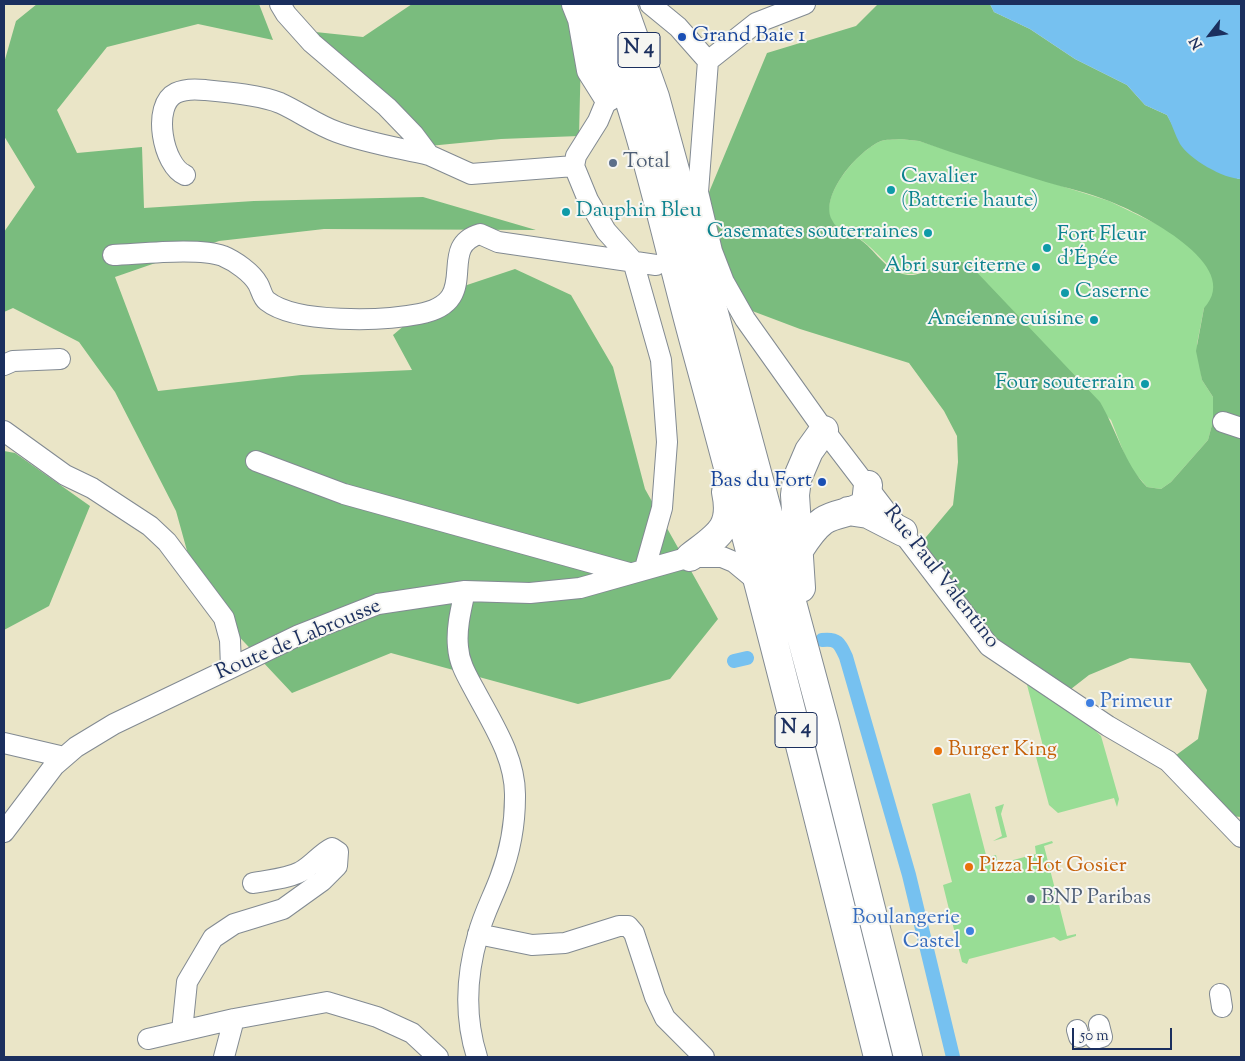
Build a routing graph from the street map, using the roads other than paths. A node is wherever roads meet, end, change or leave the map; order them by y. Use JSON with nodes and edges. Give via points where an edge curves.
{"nodes":[{"id":1,"x":280,"y":4,"type":"edge"},
{"id":2,"x":576,"y":4,"type":"edge"},
{"id":3,"x":594,"y":4,"type":"edge"},
{"id":4,"x":622,"y":4,"type":"edge"},
{"id":5,"x":650,"y":4,"type":"edge"},
{"id":6,"x":805,"y":4,"type":"edge"},
{"id":7,"x":708,"y":62,"type":"junction"},
{"id":8,"x":608,"y":97,"type":"joint"},
{"id":9,"x":655,"y":97,"type":"junction"},
{"id":10,"x":430,"y":156,"type":"junction"},
{"id":11,"x":574,"y":166,"type":"junction"},
{"id":12,"x":185,"y":175,"type":"dead end"},
{"id":13,"x":698,"y":192,"type":"junction"},
{"id":14,"x":113,"y":255,"type":"dead end"},
{"id":15,"x":645,"y":263,"type":"junction"},
{"id":16,"x":60,"y":359,"type":"dead end"},
{"id":17,"x":4,"y":365,"type":"edge"},
{"id":18,"x":711,"y":403,"type":"junction"},
{"id":19,"x":824,"y":430,"type":"junction"},
{"id":20,"x":4,"y":431,"type":"edge"},
{"id":21,"x":724,"y":450,"type":"junction"},
{"id":22,"x":256,"y":460,"type":"dead end"},
{"id":23,"x":868,"y":485,"type":"junction"},
{"id":24,"x":848,"y":511,"type":"junction"},
{"id":25,"x":903,"y":532,"type":"junction"},
{"id":26,"x":798,"y":552,"type":"junction"},
{"id":27,"x":690,"y":556,"type":"junction"},
{"id":28,"x":637,"y":571,"type":"junction"},
{"id":29,"x":757,"y":580,"type":"junction"},
{"id":30,"x":464,"y":591,"type":"junction"},
{"id":31,"x":231,"y":668,"type":"junction"},
{"id":32,"x":825,"y":725,"type":"junction"},
{"id":33,"x":4,"y":743,"type":"edge"},
{"id":34,"x":64,"y":757,"type":"junction"},
{"id":35,"x":4,"y":832,"type":"edge"},
{"id":36,"x":1241,"y":837,"type":"edge"},
{"id":37,"x":253,"y":883,"type":"dead end"},
{"id":38,"x":478,"y":934,"type":"junction"},
{"id":39,"x":234,"y":1019,"type":"junction"},
{"id":40,"x":182,"y":1031,"type":"junction"},
{"id":41,"x":148,"y":1039,"type":"dead end"},
{"id":42,"x":224,"y":1057,"type":"edge"},
{"id":43,"x":438,"y":1057,"type":"edge"},
{"id":44,"x":476,"y":1057,"type":"edge"},
{"id":45,"x":704,"y":1057,"type":"edge"},
{"id":46,"x":878,"y":1057,"type":"edge"},
{"id":47,"x":908,"y":1057,"type":"edge"}],
"edges":[{"from":1,"to":10,"type":"street","via":[[312,43],[387,107]]},
{"from":2,"to":8,"type":"highway","via":[[591,70]]},
{"from":3,"to":18,"type":"highway","number":"N 4","via":[[639,134]]},
{"from":4,"to":9,"type":"highway","number":"N 4"},
{"from":5,"to":7,"type":"street","via":[[678,27]]},
{"from":6,"to":7,"type":"street","via":[[756,23]]},
{"from":7,"to":13,"type":"street","name":"Rue Paul Valentino"},
{"from":8,"to":11,"type":"street","via":[[598,122],[576,156]]},
{"from":9,"to":13,"type":"highway","via":[[670,114]]},
{"from":9,"to":32,"type":"highway","number":"N 4"},
{"from":10,"to":11,"type":"street","via":[[471,174]]},
{"from":10,"to":12,"type":"street","via":[[338,132],[270,100],[188,90],[175,93],[167,100],[161,119],[170,160],[177,172]]},
{"from":11,"to":15,"type":"street","via":[[606,231]]},
{"from":13,"to":19,"type":"street","name":"Rue Paul Valentino","via":[[712,251],[724,282],[744,319]]},
{"from":14,"to":15,"type":"street","via":[[195,252],[222,256],[244,269],[257,282],[265,300],[281,309],[341,321],[420,314],[444,306],[454,295],[463,243],[480,234],[498,242]]},
{"from":15,"to":18,"type":"highway"},
{"from":15,"to":28,"type":"street","via":[[661,360],[668,442],[662,508]]},
{"from":16,"to":17,"type":"street"},
{"from":18,"to":21,"type":"highway","number":"N 4"},
{"from":19,"to":23,"type":"street","name":"Rue Paul Valentino"},
{"from":19,"to":26,"type":"highway","via":[[809,451],[797,479]]},
{"from":20,"to":31,"type":"street","via":[[65,475],[92,488],[150,526],[167,542],[224,618],[230,640]]},
{"from":21,"to":27,"type":"highway","via":[[729,512],[720,533]]},
{"from":21,"to":29,"type":"highway","number":"N 4"},
{"from":22,"to":28,"type":"street","via":[[344,494]]},
{"from":23,"to":24,"type":"highway","via":[[866,503],[859,509]]},
{"from":23,"to":25,"type":"street","name":"Rue Paul Valentino"},
{"from":24,"to":25,"type":"highway","via":[[868,514]]},
{"from":24,"to":26,"type":"highway","via":[[823,521]]},
{"from":25,"to":36,"type":"street","name":"Rue Paul Valentino","via":[[988,646],[1108,726],[1168,761]]},
{"from":26,"to":32,"type":"highway"},
{"from":27,"to":28,"type":"street","name":"Route de Labrousse"},
{"from":27,"to":29,"type":"street","name":"Route de Labrousse","via":[[722,557]]},
{"from":28,"to":30,"type":"street","name":"Route de Labrousse","via":[[580,588],[538,592]]},
{"from":29,"to":46,"type":"highway","number":"N 4"},
{"from":30,"to":31,"type":"street","name":"Route de Labrousse","via":[[378,604],[299,635]]},
{"from":30,"to":38,"type":"street","via":[[457,634],[462,668],[506,750],[516,780],[511,841]]},
{"from":31,"to":34,"type":"street","name":"Route de Labrousse","via":[[114,724]]},
{"from":32,"to":47,"type":"highway","number":"N 4"},
{"from":33,"to":34,"type":"street"},
{"from":34,"to":35,"type":"street","name":"Route de Labrousse"},
{"from":37,"to":40,"type":"street","via":[[299,873],[317,861],[326,850],[332,848],[338,852],[337,866],[299,899],[284,909],[234,924],[213,938],[187,982]]},
{"from":38,"to":44,"type":"street","via":[[466,1004]]},
{"from":38,"to":45,"type":"street","via":[[532,945],[565,943],[628,926],[634,933],[665,1018]]},
{"from":39,"to":40,"type":"street"},
{"from":39,"to":42,"type":"street"},
{"from":39,"to":43,"type":"street","via":[[327,1002],[377,1017],[412,1033]]},
{"from":40,"to":41,"type":"street"}]}
